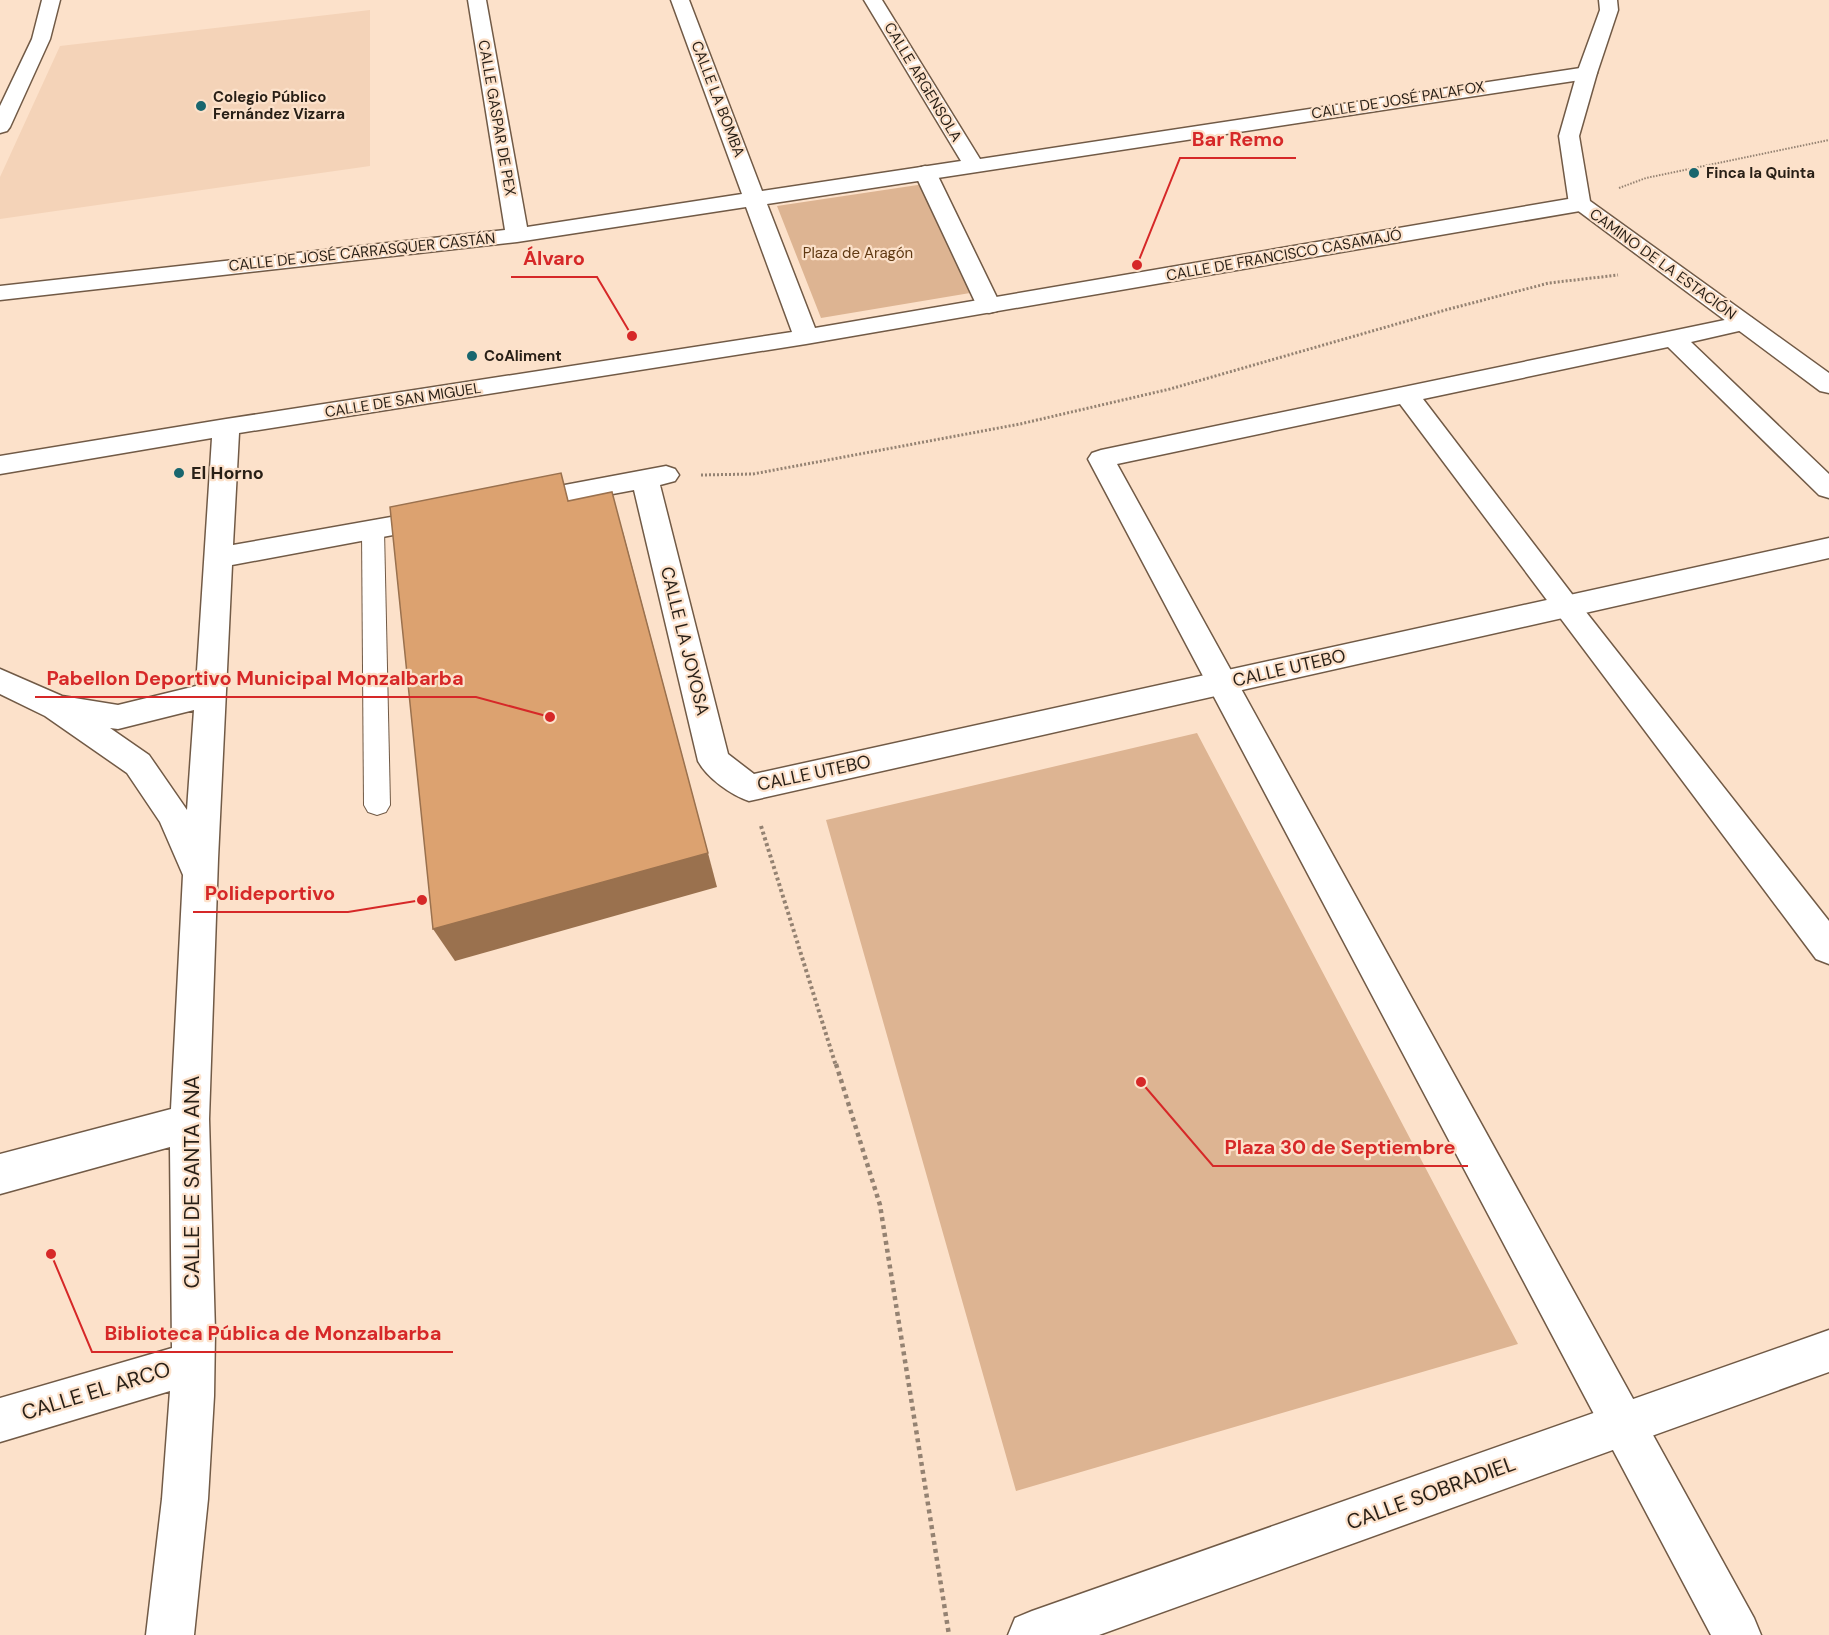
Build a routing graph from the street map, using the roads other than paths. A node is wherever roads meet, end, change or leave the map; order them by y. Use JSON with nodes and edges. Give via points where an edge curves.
{"nodes":[{"id":1,"x":51,"y":0,"type":"edge"},
{"id":2,"x":477,"y":0,"type":"edge"},
{"id":3,"x":680,"y":0,"type":"edge"},
{"id":4,"x":873,"y":0,"type":"edge"},
{"id":5,"x":1608,"y":0,"type":"edge"},
{"id":6,"x":1587,"y":73,"type":"junction"},
{"id":7,"x":0,"y":128,"type":"edge"},
{"id":8,"x":973,"y":164,"type":"junction"},
{"id":9,"x":925,"y":172,"type":"junction"},
{"id":10,"x":757,"y":198,"type":"junction"},
{"id":11,"x":1580,"y":204,"type":"junction"},
{"id":12,"x":517,"y":235,"type":"junction"},
{"id":13,"x":0,"y":293,"type":"edge"},
{"id":14,"x":989,"y":306,"type":"junction"},
{"id":15,"x":1744,"y":323,"type":"junction"},
{"id":16,"x":806,"y":337,"type":"junction"},
{"id":17,"x":1673,"y":339,"type":"junction"},
{"id":18,"x":1829,"y":385,"type":"edge"},
{"id":19,"x":1406,"y":395,"type":"junction"},
{"id":20,"x":226,"y":427,"type":"junction"},
{"id":21,"x":0,"y":465,"type":"edge"},
{"id":22,"x":1829,"y":489,"type":"edge"},
{"id":23,"x":498,"y":506,"type":"edge"},
{"id":24,"x":464,"y":513,"type":"edge"},
{"id":25,"x":373,"y":530,"type":"junction"},
{"id":26,"x":1829,"y":548,"type":"edge"},
{"id":27,"x":219,"y":558,"type":"junction"},
{"id":28,"x":1565,"y":606,"type":"junction"},
{"id":29,"x":0,"y":681,"type":"edge"},
{"id":30,"x":1222,"y":683,"type":"junction"},
{"id":31,"x":212,"y":694,"type":"junction"},
{"id":32,"x":56,"y":707,"type":"junction"},
{"id":33,"x":749,"y":788,"type":"joint"},
{"id":34,"x":377,"y":805,"type":"dead end"},
{"id":35,"x":199,"y":873,"type":"junction"},
{"id":36,"x":1829,"y":948,"type":"edge"},
{"id":37,"x":190,"y":1123,"type":"junction"},
{"id":38,"x":0,"y":1173,"type":"edge"},
{"id":39,"x":1829,"y":1351,"type":"edge"},
{"id":40,"x":193,"y":1363,"type":"junction"},
{"id":41,"x":0,"y":1420,"type":"edge"},
{"id":42,"x":1623,"y":1425,"type":"junction"},
{"id":43,"x":170,"y":1635,"type":"edge"},
{"id":44,"x":1032,"y":1635,"type":"edge"},
{"id":45,"x":1737,"y":1635,"type":"edge"}],
"edges":[{"from":1,"to":7,"type":"street","via":[[41,39]]},
{"from":2,"to":12,"type":"street","name":"CALLE GASPAR DE PEX"},
{"from":3,"to":10,"type":"street","name":"CALLE LA BOMBA"},
{"from":4,"to":8,"type":"street","name":"CALLE ARGENSOLA"},
{"from":5,"to":6,"type":"street","name":"CAMINO DE LA ESTACIÓN","via":[[1609,10]]},
{"from":6,"to":8,"type":"street","name":"CALLE DE JOSÉ PALAFOX"},
{"from":6,"to":11,"type":"street","name":"CAMINO DE LA ESTACIÓN","via":[[1569,136]]},
{"from":8,"to":9,"type":"street","name":"CALLE DE JOSÉ PALAFOX"},
{"from":9,"to":10,"type":"street"},
{"from":9,"to":14,"type":"street"},
{"from":10,"to":12,"type":"street","name":"CALLE DE JOSÉ CARRASQUER CASTÁN"},
{"from":10,"to":16,"type":"street"},
{"from":11,"to":14,"type":"street","name":"CALLE DE FRANCISCO CASAMAJÓ"},
{"from":11,"to":15,"type":"street","name":"CAMINO DE LA ESTACIÓN"},
{"from":12,"to":13,"type":"street","name":"CALLE DE JOSÉ CARRASQUER CASTÁN"},
{"from":14,"to":16,"type":"street"},
{"from":15,"to":17,"type":"street"},
{"from":15,"to":18,"type":"street","name":"CAMINO DE LA ESTACIÓN"},
{"from":16,"to":20,"type":"street","name":"CALLE DE SAN MIGUEL"},
{"from":17,"to":19,"type":"street"},
{"from":17,"to":22,"type":"street"},
{"from":19,"to":28,"type":"street"},
{"from":19,"to":30,"type":"street","via":[[1101,459]]},
{"from":20,"to":21,"type":"street","name":"CALLE DE SAN MIGUEL"},
{"from":20,"to":27,"type":"street","name":"CALLE DE SANTA ANA"},
{"from":23,"to":33,"type":"street","name":"CALLE LA JOYOSA","via":[[656,477],[714,761]]},
{"from":24,"to":25,"type":"street"},
{"from":25,"to":27,"type":"street"},
{"from":25,"to":34,"type":"lane"},
{"from":26,"to":28,"type":"street","name":"CALLE UTEBO"},
{"from":27,"to":31,"type":"street","name":"CALLE DE SANTA ANA"},
{"from":28,"to":30,"type":"street","name":"CALLE UTEBO"},
{"from":28,"to":36,"type":"street"},
{"from":29,"to":32,"type":"street"},
{"from":30,"to":33,"type":"street","name":"CALLE UTEBO"},
{"from":30,"to":42,"type":"street"},
{"from":31,"to":32,"type":"street","via":[[118,717]]},
{"from":31,"to":35,"type":"street","name":"CALLE DE SANTA ANA"},
{"from":32,"to":35,"type":"street","via":[[138,764],[173,815]]},
{"from":35,"to":37,"type":"street","name":"CALLE DE SANTA ANA"},
{"from":37,"to":38,"type":"street"},
{"from":37,"to":40,"type":"street","name":"CALLE DE SANTA ANA"},
{"from":39,"to":42,"type":"street","name":"CALLE SOBRADIEL"},
{"from":40,"to":41,"type":"street","name":"CALLE EL ARCO"},
{"from":40,"to":43,"type":"street","name":"CALLE DE SANTA ANA","via":[[180,1566]]},
{"from":42,"to":44,"type":"street","name":"CALLE SOBRADIEL"},
{"from":42,"to":45,"type":"street"}]}
